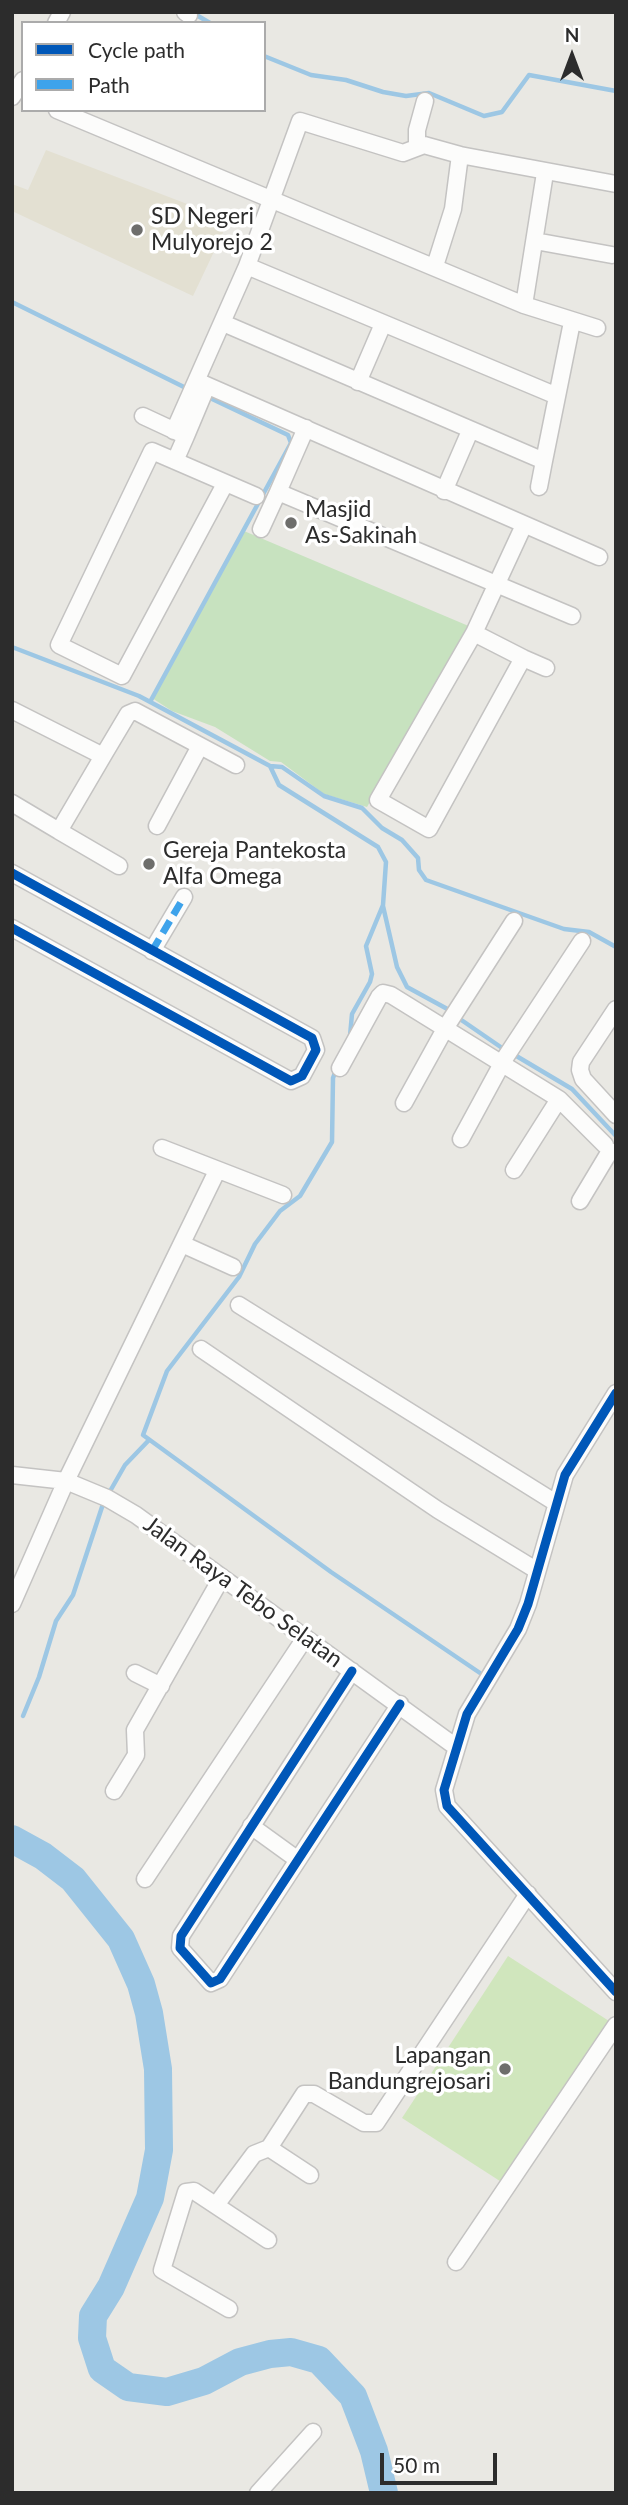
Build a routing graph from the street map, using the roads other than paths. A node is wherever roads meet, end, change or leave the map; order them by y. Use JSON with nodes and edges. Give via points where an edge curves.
{"nodes":[{"id":1,"x":425,"y":101,"type":"dead end"},
{"id":2,"x":62,"y":112,"type":"edge"},
{"id":3,"x":417,"y":147,"type":"junction"},
{"id":4,"x":460,"y":155,"type":"junction"},
{"id":5,"x":545,"y":173,"type":"junction"},
{"id":6,"x":616,"y":184,"type":"edge"},
{"id":7,"x":272,"y":199,"type":"junction"},
{"id":8,"x":535,"y":241,"type":"junction"},
{"id":9,"x":612,"y":255,"type":"dead end"},
{"id":10,"x":247,"y":266,"type":"junction"},
{"id":11,"x":435,"y":266,"type":"junction"},
{"id":12,"x":524,"y":305,"type":"junction"},
{"id":13,"x":572,"y":322,"type":"junction"},
{"id":14,"x":223,"y":323,"type":"junction"},
{"id":15,"x":383,"y":324,"type":"junction"},
{"id":16,"x":597,"y":328,"type":"dead end"},
{"id":17,"x":358,"y":382,"type":"junction"},
{"id":18,"x":202,"y":384,"type":"junction"},
{"id":19,"x":557,"y":396,"type":"junction"},
{"id":20,"x":143,"y":416,"type":"dead end"},
{"id":21,"x":306,"y":428,"type":"junction"},
{"id":22,"x":175,"y":431,"type":"junction"},
{"id":23,"x":470,"y":432,"type":"junction"},
{"id":24,"x":152,"y":451,"type":"junction"},
{"id":25,"x":174,"y":461,"type":"junction"},
{"id":26,"x":544,"y":461,"type":"junction"},
{"id":27,"x":225,"y":484,"type":"junction"},
{"id":28,"x":539,"y":487,"type":"dead end"},
{"id":29,"x":444,"y":491,"type":"junction"},
{"id":30,"x":278,"y":492,"type":"junction"},
{"id":31,"x":256,"y":496,"type":"dead end"},
{"id":32,"x":524,"y":526,"type":"junction"},
{"id":33,"x":261,"y":529,"type":"dead end"},
{"id":34,"x":599,"y":557,"type":"dead end"},
{"id":35,"x":498,"y":584,"type":"junction"},
{"id":36,"x":572,"y":616,"type":"dead end"},
{"id":37,"x":474,"y":633,"type":"junction"},
{"id":38,"x":523,"y":658,"type":"junction"},
{"id":39,"x":546,"y":668,"type":"dead end"},
{"id":40,"x":12,"y":710,"type":"edge"},
{"id":41,"x":200,"y":746,"type":"junction"},
{"id":42,"x":103,"y":757,"type":"junction"},
{"id":43,"x":236,"y":765,"type":"dead end"},
{"id":44,"x":12,"y":803,"type":"edge"},
{"id":45,"x":157,"y":826,"type":"dead end"},
{"id":46,"x":59,"y":831,"type":"junction"},
{"id":47,"x":119,"y":866,"type":"dead end"},
{"id":48,"x":12,"y":873,"type":"edge"},
{"id":49,"x":184,"y":897,"type":"dead end"},
{"id":50,"x":514,"y":920,"type":"dead end"},
{"id":51,"x":12,"y":928,"type":"edge"},
{"id":52,"x":582,"y":941,"type":"dead end"},
{"id":53,"x":152,"y":951,"type":"junction"},
{"id":54,"x":616,"y":1009,"type":"edge"},
{"id":55,"x":451,"y":1019,"type":"junction"},
{"id":56,"x":507,"y":1055,"type":"junction"},
{"id":57,"x":340,"y":1068,"type":"dead end"},
{"id":58,"x":559,"y":1099,"type":"junction"},
{"id":59,"x":404,"y":1103,"type":"dead end"},
{"id":60,"x":616,"y":1115,"type":"edge"},
{"id":61,"x":461,"y":1139,"type":"dead end"},
{"id":62,"x":611,"y":1146,"type":"edge"},
{"id":63,"x":162,"y":1148,"type":"dead end"},
{"id":64,"x":513,"y":1170,"type":"dead end"},
{"id":65,"x":217,"y":1171,"type":"junction"},
{"id":66,"x":283,"y":1195,"type":"dead end"},
{"id":67,"x":580,"y":1202,"type":"dead end"},
{"id":68,"x":182,"y":1244,"type":"junction"},
{"id":69,"x":233,"y":1267,"type":"dead end"},
{"id":70,"x":239,"y":1305,"type":"dead end"},
{"id":71,"x":201,"y":1349,"type":"dead end"},
{"id":72,"x":616,"y":1393,"type":"edge"},
{"id":73,"x":12,"y":1475,"type":"edge"},
{"id":74,"x":66,"y":1481,"type":"junction"},
{"id":75,"x":556,"y":1503,"type":"junction"},
{"id":76,"x":536,"y":1570,"type":"junction"},
{"id":77,"x":222,"y":1577,"type":"junction"},
{"id":78,"x":12,"y":1604,"type":"edge"},
{"id":79,"x":304,"y":1638,"type":"junction"},
{"id":80,"x":352,"y":1671,"type":"junction"},
{"id":81,"x":135,"y":1673,"type":"dead end"},
{"id":82,"x":161,"y":1686,"type":"junction"},
{"id":83,"x":400,"y":1704,"type":"junction"},
{"id":84,"x":456,"y":1746,"type":"junction"},
{"id":85,"x":114,"y":1791,"type":"dead end"},
{"id":86,"x":251,"y":1826,"type":"junction"},
{"id":87,"x":298,"y":1860,"type":"junction"},
{"id":88,"x":145,"y":1879,"type":"dead end"},
{"id":89,"x":527,"y":1894,"type":"junction"},
{"id":90,"x":616,"y":1992,"type":"edge"},
{"id":91,"x":616,"y":2025,"type":"edge"},
{"id":92,"x":269,"y":2148,"type":"junction"},
{"id":93,"x":310,"y":2175,"type":"dead end"},
{"id":94,"x":216,"y":2205,"type":"junction"},
{"id":95,"x":268,"y":2240,"type":"dead end"},
{"id":96,"x":456,"y":2262,"type":"dead end"},
{"id":97,"x":229,"y":2309,"type":"dead end"},
{"id":98,"x":313,"y":2432,"type":"dead end"},
{"id":99,"x":258,"y":2493,"type":"edge"}],
"edges":[{"from":1,"to":3,"type":"street"},
{"from":2,"to":7,"type":"street"},
{"from":3,"to":4,"type":"street"},
{"from":3,"to":7,"type":"street","via":[[403,153],[300,121]]},
{"from":4,"to":5,"type":"street"},
{"from":4,"to":11,"type":"street","via":[[453,209]]},
{"from":5,"to":6,"type":"street"},
{"from":5,"to":8,"type":"street"},
{"from":7,"to":10,"type":"street"},
{"from":7,"to":11,"type":"street"},
{"from":8,"to":9,"type":"street"},
{"from":8,"to":12,"type":"street"},
{"from":10,"to":14,"type":"street"},
{"from":10,"to":15,"type":"street"},
{"from":11,"to":12,"type":"street"},
{"from":12,"to":13,"type":"street"},
{"from":13,"to":16,"type":"street"},
{"from":13,"to":19,"type":"street"},
{"from":14,"to":17,"type":"street"},
{"from":14,"to":18,"type":"street"},
{"from":15,"to":17,"type":"street"},
{"from":15,"to":19,"type":"street"},
{"from":17,"to":23,"type":"street"},
{"from":18,"to":21,"type":"street"},
{"from":18,"to":22,"type":"street"},
{"from":19,"to":26,"type":"street"},
{"from":20,"to":22,"type":"street"},
{"from":21,"to":29,"type":"street"},
{"from":21,"to":30,"type":"street"},
{"from":22,"to":24,"type":"street"},
{"from":22,"to":25,"type":"street"},
{"from":23,"to":26,"type":"street"},
{"from":23,"to":29,"type":"street"},
{"from":24,"to":25,"type":"street"},
{"from":24,"to":27,"type":"street","via":[[59,645],[122,676]]},
{"from":25,"to":27,"type":"street"},
{"from":26,"to":28,"type":"street"},
{"from":27,"to":31,"type":"street"},
{"from":29,"to":32,"type":"street"},
{"from":30,"to":33,"type":"street"},
{"from":30,"to":35,"type":"street"},
{"from":32,"to":34,"type":"street"},
{"from":32,"to":35,"type":"street"},
{"from":35,"to":36,"type":"street"},
{"from":35,"to":37,"type":"street"},
{"from":37,"to":38,"type":"street"},
{"from":37,"to":38,"type":"street","via":[[378,800],[429,829]]},
{"from":38,"to":39,"type":"street"},
{"from":40,"to":42,"type":"street"},
{"from":41,"to":42,"type":"street","via":[[131,711]]},
{"from":41,"to":43,"type":"street"},
{"from":41,"to":45,"type":"street"},
{"from":42,"to":46,"type":"street"},
{"from":44,"to":46,"type":"street"},
{"from":46,"to":47,"type":"street"},
{"from":48,"to":53,"type":"street"},
{"from":49,"to":53,"type":"street"},
{"from":50,"to":55,"type":"street"},
{"from":51,"to":53,"type":"street","via":[[290,1081],[302,1076],[316,1050],[312,1038]]},
{"from":52,"to":56,"type":"street"},
{"from":54,"to":60,"type":"street","via":[[580,1070]]},
{"from":55,"to":56,"type":"street"},
{"from":55,"to":57,"type":"street","via":[[383,993]]},
{"from":55,"to":59,"type":"street"},
{"from":56,"to":58,"type":"street"},
{"from":56,"to":61,"type":"street"},
{"from":58,"to":62,"type":"street"},
{"from":58,"to":64,"type":"street"},
{"from":62,"to":67,"type":"street"},
{"from":63,"to":65,"type":"street"},
{"from":65,"to":66,"type":"street"},
{"from":65,"to":68,"type":"street"},
{"from":68,"to":69,"type":"street"},
{"from":68,"to":74,"type":"street"},
{"from":70,"to":75,"type":"street"},
{"from":71,"to":76,"type":"street","via":[[438,1510]]},
{"from":72,"to":75,"type":"street","via":[[570,1466]]},
{"from":73,"to":74,"type":"street","name":"Jalan Raya Tebo Selatan"},
{"from":74,"to":77,"type":"street","name":"Jalan Raya Tebo Selatan","via":[[136,1515]]},
{"from":74,"to":78,"type":"street"},
{"from":75,"to":76,"type":"street"},
{"from":76,"to":84,"type":"street","via":[[519,1629],[467,1714]]},
{"from":77,"to":79,"type":"street","name":"Jalan Raya Tebo Selatan"},
{"from":77,"to":82,"type":"street"},
{"from":79,"to":80,"type":"street","name":"Jalan Raya Tebo Selatan"},
{"from":79,"to":88,"type":"street"},
{"from":80,"to":83,"type":"street","name":"Jalan Raya Tebo Selatan"},
{"from":80,"to":86,"type":"street"},
{"from":81,"to":82,"type":"street"},
{"from":82,"to":85,"type":"street","via":[[135,1730],[136,1755]]},
{"from":83,"to":84,"type":"street","name":"Jalan Raya Tebo Selatan"},
{"from":83,"to":87,"type":"street"},
{"from":84,"to":89,"type":"street","via":[[444,1790],[447,1806]]},
{"from":86,"to":87,"type":"street"},
{"from":86,"to":87,"type":"street","via":[[179,1942],[211,1983],[220,1979]]},
{"from":89,"to":90,"type":"street"},
{"from":89,"to":92,"type":"street","via":[[376,2123],[364,2123],[309,2093],[299,2098]]},
{"from":91,"to":96,"type":"street"},
{"from":92,"to":93,"type":"street"},
{"from":92,"to":94,"type":"street","via":[[254,2154]]},
{"from":94,"to":95,"type":"street"},
{"from":94,"to":97,"type":"street","via":[[194,2191],[186,2192],[162,2270]]},
{"from":98,"to":99,"type":"street"}]}
